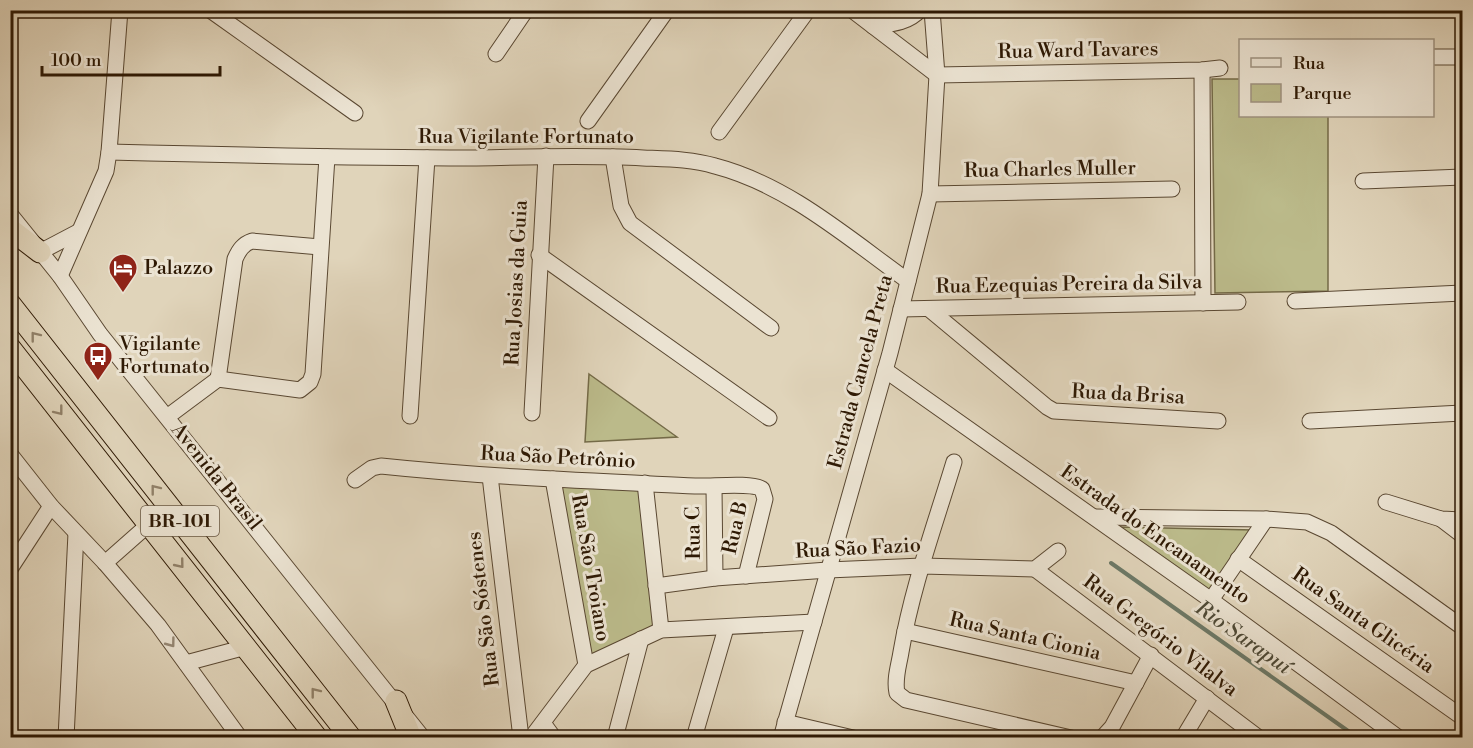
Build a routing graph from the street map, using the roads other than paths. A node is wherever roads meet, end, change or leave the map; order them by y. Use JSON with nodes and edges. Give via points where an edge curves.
{"nodes":[{"id":1,"x":120,"y":10,"type":"edge"},
{"id":2,"x":210,"y":10,"type":"edge"},
{"id":3,"x":526,"y":10,"type":"edge"},
{"id":4,"x":667,"y":10,"type":"edge"},
{"id":5,"x":808,"y":10,"type":"edge"},
{"id":6,"x":852,"y":10,"type":"edge"},
{"id":7,"x":920,"y":10,"type":"edge"},
{"id":8,"x":932,"y":10,"type":"edge"},
{"id":9,"x":873,"y":26,"type":"junction"},
{"id":10,"x":496,"y":54,"type":"dead end"},
{"id":11,"x":1434,"y":57,"type":"edge"},
{"id":12,"x":1462,"y":57,"type":"edge"},
{"id":13,"x":1220,"y":68,"type":"dead end"},
{"id":14,"x":1202,"y":70,"type":"junction"},
{"id":15,"x":937,"y":75,"type":"junction"},
{"id":16,"x":355,"y":113,"type":"dead end"},
{"id":17,"x":588,"y":121,"type":"dead end"},
{"id":18,"x":719,"y":132,"type":"dead end"},
{"id":19,"x":109,"y":152,"type":"junction"},
{"id":20,"x":327,"y":156,"type":"junction"},
{"id":21,"x":546,"y":156,"type":"junction"},
{"id":22,"x":613,"y":157,"type":"junction"},
{"id":23,"x":427,"y":158,"type":"junction"},
{"id":24,"x":1462,"y":177,"type":"edge"},
{"id":25,"x":1363,"y":181,"type":"dead end"},
{"id":26,"x":1172,"y":189,"type":"dead end"},
{"id":27,"x":930,"y":194,"type":"junction"},
{"id":28,"x":10,"y":214,"type":"edge"},
{"id":29,"x":10,"y":229,"type":"edge"},
{"id":30,"x":78,"y":232,"type":"junction"},
{"id":31,"x":320,"y":247,"type":"junction"},
{"id":32,"x":40,"y":252,"type":"junction"},
{"id":33,"x":539,"y":255,"type":"junction"},
{"id":34,"x":60,"y":276,"type":"junction"},
{"id":35,"x":908,"y":282,"type":"junction"},
{"id":36,"x":1462,"y":293,"type":"edge"},
{"id":37,"x":1295,"y":301,"type":"dead end"},
{"id":38,"x":1238,"y":302,"type":"dead end"},
{"id":39,"x":1203,"y":303,"type":"junction"},
{"id":40,"x":10,"y":304,"type":"edge"},
{"id":41,"x":901,"y":309,"type":"junction"},
{"id":42,"x":929,"y":309,"type":"junction"},
{"id":43,"x":771,"y":328,"type":"dead end"},
{"id":44,"x":10,"y":348,"type":"edge"},
{"id":45,"x":885,"y":370,"type":"junction"},
{"id":46,"x":218,"y":379,"type":"junction"},
{"id":47,"x":532,"y":413,"type":"dead end"},
{"id":48,"x":1462,"y":413,"type":"edge"},
{"id":49,"x":410,"y":416,"type":"dead end"},
{"id":50,"x":167,"y":417,"type":"junction"},
{"id":51,"x":769,"y":418,"type":"dead end"},
{"id":52,"x":1218,"y":421,"type":"dead end"},
{"id":53,"x":1310,"y":421,"type":"dead end"},
{"id":54,"x":10,"y":454,"type":"edge"},
{"id":55,"x":954,"y":462,"type":"dead end"},
{"id":56,"x":490,"y":476,"type":"junction"},
{"id":57,"x":553,"y":479,"type":"junction"},
{"id":58,"x":355,"y":480,"type":"dead end"},
{"id":59,"x":645,"y":483,"type":"junction"},
{"id":60,"x":714,"y":487,"type":"junction"},
{"id":61,"x":762,"y":489,"type":"joint"},
{"id":62,"x":1386,"y":502,"type":"dead end"},
{"id":63,"x":51,"y":506,"type":"junction"},
{"id":64,"x":1095,"y":518,"type":"junction"},
{"id":65,"x":1266,"y":519,"type":"junction"},
{"id":66,"x":1441,"y":519,"type":"junction"},
{"id":67,"x":1462,"y":520,"type":"edge"},
{"id":68,"x":148,"y":525,"type":"junction"},
{"id":69,"x":76,"y":533,"type":"junction"},
{"id":70,"x":1462,"y":535,"type":"edge"},
{"id":71,"x":1058,"y":551,"type":"dead end"},
{"id":72,"x":1238,"y":559,"type":"junction"},
{"id":73,"x":105,"y":563,"type":"junction"},
{"id":74,"x":922,"y":566,"type":"junction"},
{"id":75,"x":1035,"y":568,"type":"junction"},
{"id":76,"x":10,"y":569,"type":"edge"},
{"id":77,"x":828,"y":570,"type":"junction"},
{"id":78,"x":746,"y":576,"type":"junction"},
{"id":79,"x":716,"y":578,"type":"junction"},
{"id":80,"x":656,"y":586,"type":"junction"},
{"id":81,"x":1211,"y":600,"type":"junction"},
{"id":82,"x":814,"y":622,"type":"junction"},
{"id":83,"x":726,"y":627,"type":"junction"},
{"id":84,"x":1462,"y":627,"type":"edge"},
{"id":85,"x":661,"y":630,"type":"junction"},
{"id":86,"x":904,"y":631,"type":"junction"},
{"id":87,"x":641,"y":639,"type":"junction"},
{"id":88,"x":246,"y":647,"type":"junction"},
{"id":89,"x":1151,"y":655,"type":"junction"},
{"id":90,"x":186,"y":663,"type":"junction"},
{"id":91,"x":586,"y":665,"type":"junction"},
{"id":92,"x":1136,"y":683,"type":"junction"},
{"id":93,"x":1207,"y":698,"type":"junction"},
{"id":94,"x":396,"y":701,"type":"junction"},
{"id":95,"x":1462,"y":717,"type":"edge"},
{"id":96,"x":785,"y":722,"type":"junction"},
{"id":97,"x":543,"y":723,"type":"junction"},
{"id":98,"x":66,"y":738,"type":"edge"},
{"id":99,"x":240,"y":738,"type":"edge"},
{"id":100,"x":317,"y":738,"type":"edge"},
{"id":101,"x":351,"y":738,"type":"edge"},
{"id":102,"x":411,"y":738,"type":"edge"},
{"id":103,"x":423,"y":738,"type":"edge"},
{"id":104,"x":521,"y":738,"type":"edge"},
{"id":105,"x":531,"y":738,"type":"edge"},
{"id":106,"x":554,"y":738,"type":"edge"},
{"id":107,"x":615,"y":738,"type":"edge"},
{"id":108,"x":694,"y":738,"type":"edge"},
{"id":109,"x":781,"y":738,"type":"edge"},
{"id":110,"x":853,"y":738,"type":"edge"},
{"id":111,"x":1071,"y":738,"type":"edge"},
{"id":112,"x":1102,"y":738,"type":"edge"},
{"id":113,"x":1183,"y":738,"type":"edge"},
{"id":114,"x":1259,"y":738,"type":"edge"},
{"id":115,"x":1399,"y":738,"type":"edge"}],
"edges":[{"from":1,"to":19,"type":"street"},
{"from":2,"to":16,"type":"street"},
{"from":3,"to":10,"type":"street"},
{"from":4,"to":17,"type":"street"},
{"from":5,"to":18,"type":"street"},
{"from":6,"to":9,"type":"street"},
{"from":7,"to":9,"type":"street","via":[[908,20]]},
{"from":8,"to":15,"type":"street","name":"Estrada Cancela Preta"},
{"from":9,"to":15,"type":"street"},
{"from":11,"to":12,"type":"street"},
{"from":13,"to":14,"type":"street","name":"Rua Ward Tavares"},
{"from":14,"to":15,"type":"street","name":"Rua Ward Tavares"},
{"from":14,"to":39,"type":"street"},
{"from":15,"to":27,"type":"street","name":"Estrada Cancela Preta"},
{"from":19,"to":20,"type":"street","name":"Rua Vigilante Fortunato"},
{"from":19,"to":30,"type":"street","via":[[106,171]]},
{"from":20,"to":23,"type":"street","name":"Rua Vigilante Fortunato"},
{"from":20,"to":31,"type":"street"},
{"from":21,"to":22,"type":"street","name":"Rua Vigilante Fortunato"},
{"from":21,"to":23,"type":"street","name":"Rua Vigilante Fortunato"},
{"from":21,"to":33,"type":"street","name":"Rua Josias da Guia"},
{"from":22,"to":35,"type":"street","name":"Rua Vigilante Fortunato","via":[[684,160],[755,180],[813,212]]},
{"from":22,"to":43,"type":"street","via":[[621,206],[630,223]]},
{"from":23,"to":49,"type":"street"},
{"from":24,"to":25,"type":"street"},
{"from":26,"to":27,"type":"street","name":"Rua Charles Muller"},
{"from":27,"to":35,"type":"street","name":"Estrada Cancela Preta"},
{"from":28,"to":32,"type":"street","name":"Avenida Brasil"},
{"from":29,"to":32,"type":"highway"},
{"from":30,"to":32,"type":"street"},
{"from":30,"to":34,"type":"street"},
{"from":31,"to":46,"type":"street","via":[[252,241],[239,250]]},
{"from":31,"to":46,"type":"street","via":[[310,382],[300,390]]},
{"from":32,"to":34,"type":"street","name":"Avenida Brasil"},
{"from":33,"to":47,"type":"street","name":"Rua Josias da Guia"},
{"from":33,"to":51,"type":"street"},
{"from":34,"to":50,"type":"street","name":"Avenida Brasil","via":[[100,334]]},
{"from":35,"to":41,"type":"street","name":"Estrada Cancela Preta"},
{"from":36,"to":37,"type":"street"},
{"from":38,"to":39,"type":"street","name":"Rua Ezequias Pereira da Silva"},
{"from":39,"to":42,"type":"street","name":"Rua Ezequias Pereira da Silva"},
{"from":101,"to":40,"type":"highway","number":"BR-101","one_way":true},
{"from":41,"to":42,"type":"street","name":"Rua Ezequias Pereira da Silva"},
{"from":41,"to":45,"type":"street","name":"Estrada Cancela Preta"},
{"from":42,"to":52,"type":"street","name":"Rua da Brisa","via":[[1054,411]]},
{"from":44,"to":68,"type":"highway","number":"BR-101","one_way":true},
{"from":45,"to":64,"type":"street","name":"Estrada do Encanamento"},
{"from":45,"to":77,"type":"street","name":"Estrada Cancela Preta"},
{"from":46,"to":50,"type":"street"},
{"from":48,"to":53,"type":"street"},
{"from":50,"to":94,"type":"street","name":"Avenida Brasil"},
{"from":54,"to":63,"type":"street"},
{"from":55,"to":74,"type":"street"},
{"from":56,"to":57,"type":"street","name":"Rua São Petrônio"},
{"from":56,"to":58,"type":"street","name":"Rua São Petrônio","via":[[381,465]]},
{"from":56,"to":104,"type":"street","name":"Rua São Sóstenes"},
{"from":57,"to":59,"type":"street","name":"Rua São Petrônio"},
{"from":57,"to":91,"type":"street","name":"Rua São Troiano"},
{"from":59,"to":60,"type":"street","name":"Rua São Petrônio"},
{"from":59,"to":80,"type":"street"},
{"from":60,"to":61,"type":"street","name":"Rua São Petrônio","via":[[753,485]]},
{"from":60,"to":79,"type":"street","name":"Rua C"},
{"from":61,"to":78,"type":"street","name":"Rua B","via":[[765,499]]},
{"from":62,"to":66,"type":"street"},
{"from":63,"to":69,"type":"street"},
{"from":63,"to":76,"type":"street"},
{"from":64,"to":65,"type":"street"},
{"from":64,"to":81,"type":"street","name":"Estrada do Encanamento"},
{"from":65,"to":72,"type":"street"},
{"from":65,"to":84,"type":"street","via":[[1307,522],[1331,533]]},
{"from":66,"to":67,"type":"street"},
{"from":66,"to":70,"type":"street"},
{"from":68,"to":73,"type":"street"},
{"from":68,"to":88,"type":"highway","number":"BR-101","one_way":true},
{"from":69,"to":73,"type":"street"},
{"from":69,"to":98,"type":"street"},
{"from":71,"to":75,"type":"street"},
{"from":72,"to":81,"type":"street"},
{"from":72,"to":95,"type":"street","name":"Rua Santa Glicéria"},
{"from":73,"to":90,"type":"street","one_way":true},
{"from":74,"to":75,"type":"street","name":"Rua São Fazio"},
{"from":74,"to":77,"type":"street","name":"Rua São Fazio"},
{"from":74,"to":86,"type":"street"},
{"from":75,"to":89,"type":"street","name":"Rua Gregório Vilalva"},
{"from":77,"to":78,"type":"street","name":"Rua São Fazio"},
{"from":77,"to":82,"type":"street","name":"Estrada Cancela Preta"},
{"from":78,"to":79,"type":"street","name":"Rua São Fazio"},
{"from":79,"to":80,"type":"street","name":"Rua São Fazio"},
{"from":80,"to":85,"type":"street"},
{"from":81,"to":115,"type":"street","name":"Estrada do Encanamento"},
{"from":82,"to":83,"type":"street"},
{"from":82,"to":96,"type":"street","name":"Estrada Cancela Preta"},
{"from":83,"to":85,"type":"street"},
{"from":83,"to":108,"type":"street"},
{"from":85,"to":87,"type":"street"},
{"from":86,"to":92,"type":"street","name":"Rua Santa Cionia"},
{"from":86,"to":111,"type":"street","via":[[896,680],[897,693],[906,700]]},
{"from":87,"to":91,"type":"street"},
{"from":87,"to":107,"type":"street"},
{"from":88,"to":90,"type":"street"},
{"from":88,"to":100,"type":"highway","number":"BR-101"},
{"from":89,"to":92,"type":"street"},
{"from":89,"to":93,"type":"street","name":"Rua Gregório Vilalva"},
{"from":90,"to":99,"type":"street"},
{"from":91,"to":97,"type":"street"},
{"from":92,"to":112,"type":"street"},
{"from":93,"to":113,"type":"street"},
{"from":93,"to":114,"type":"street","name":"Rua Gregório Vilalva"},
{"from":94,"to":102,"type":"highway"},
{"from":94,"to":103,"type":"street","name":"Avenida Brasil"},
{"from":96,"to":109,"type":"street","name":"Estrada Cancela Preta"},
{"from":96,"to":110,"type":"street"},
{"from":97,"to":105,"type":"street"},
{"from":97,"to":106,"type":"street"}]}
